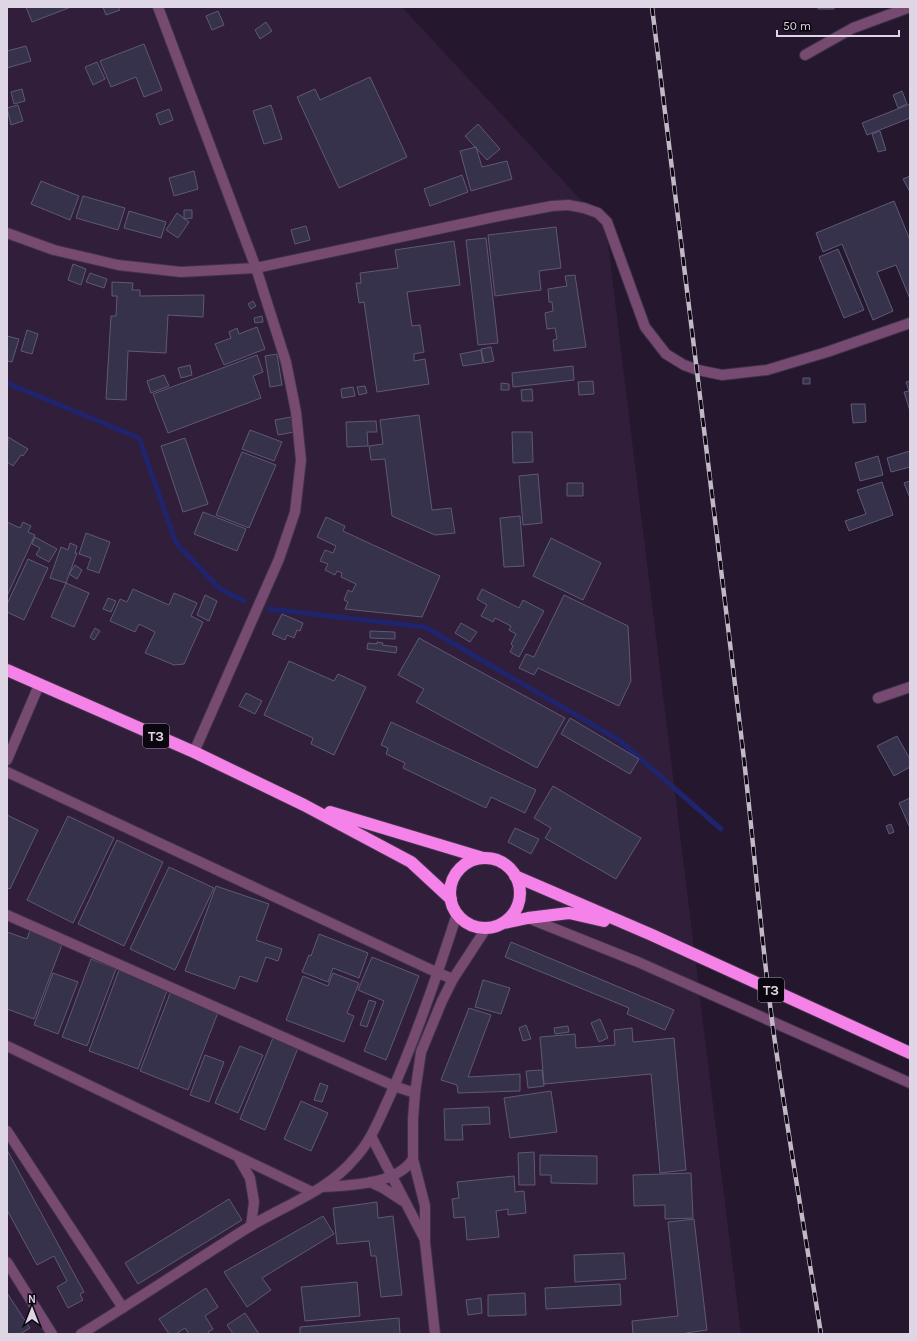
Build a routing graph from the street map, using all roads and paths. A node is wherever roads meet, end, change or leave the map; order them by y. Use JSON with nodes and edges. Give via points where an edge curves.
{"nodes":[{"id":1,"x":158,"y":7,"type":"edge"},
{"id":2,"x":910,"y":7,"type":"edge"},
{"id":3,"x":805,"y":55,"type":"dead end"},
{"id":4,"x":7,"y":233,"type":"edge"},
{"id":5,"x":256,"y":268,"type":"junction"},
{"id":6,"x":910,"y":323,"type":"edge"},
{"id":7,"x":7,"y":670,"type":"edge"},
{"id":8,"x":39,"y":685,"type":"junction"},
{"id":9,"x":910,"y":687,"type":"edge"},
{"id":10,"x":878,"y":698,"type":"dead end"},
{"id":11,"x":194,"y":752,"type":"junction"},
{"id":12,"x":7,"y":760,"type":"edge"},
{"id":13,"x":7,"y":772,"type":"edge"},
{"id":14,"x":304,"y":804,"type":"junction"},
{"id":15,"x":484,"y":858,"type":"junction"},
{"id":16,"x":515,"y":876,"type":"junction"},
{"id":17,"x":451,"y":898,"type":"junction"},
{"id":18,"x":457,"y":914,"type":"junction"},
{"id":19,"x":7,"y":915,"type":"edge"},
{"id":20,"x":528,"y":918,"type":"junction"},
{"id":21,"x":502,"y":924,"type":"junction"},
{"id":22,"x":487,"y":927,"type":"junction"},
{"id":23,"x":633,"y":927,"type":"junction"},
{"id":24,"x":438,"y":973,"type":"junction"},
{"id":25,"x":453,"y":978,"type":"junction"},
{"id":26,"x":7,"y":1046,"type":"edge"},
{"id":27,"x":910,"y":1053,"type":"edge"},
{"id":28,"x":910,"y":1083,"type":"edge"},
{"id":29,"x":394,"y":1086,"type":"junction"},
{"id":30,"x":415,"y":1093,"type":"junction"},
{"id":31,"x":7,"y":1130,"type":"edge"},
{"id":32,"x":371,"y":1136,"type":"junction"},
{"id":33,"x":238,"y":1157,"type":"junction"},
{"id":34,"x":413,"y":1159,"type":"junction"},
{"id":35,"x":391,"y":1176,"type":"junction"},
{"id":36,"x":370,"y":1182,"type":"junction"},
{"id":37,"x":323,"y":1186,"type":"junction"},
{"id":38,"x":312,"y":1192,"type":"junction"},
{"id":39,"x":406,"y":1203,"type":"junction"},
{"id":40,"x":251,"y":1226,"type":"junction"},
{"id":41,"x":426,"y":1242,"type":"junction"},
{"id":42,"x":7,"y":1262,"type":"edge"},
{"id":43,"x":123,"y":1308,"type":"junction"},
{"id":44,"x":52,"y":1334,"type":"edge"},
{"id":45,"x":81,"y":1334,"type":"edge"},
{"id":46,"x":435,"y":1334,"type":"edge"}],
"edges":[{"from":1,"to":5,"type":"street"},
{"from":2,"to":3,"type":"street","via":[[853,28]]},
{"from":4,"to":5,"type":"street","via":[[54,250],[118,265],[181,272]]},
{"from":5,"to":6,"type":"street","via":[[499,216],[568,205],[598,213],[606,222],[645,327],[666,354],[698,370],[722,375],[767,370]]},
{"from":5,"to":11,"type":"street","via":[[286,362],[296,412],[301,460],[295,512],[279,559]]},
{"from":7,"to":8,"type":"highway","number":"T3"},
{"from":8,"to":11,"type":"highway","number":"T3"},
{"from":8,"to":12,"type":"street"},
{"from":9,"to":10,"type":"street"},
{"from":11,"to":14,"type":"highway","number":"T3"},
{"from":13,"to":24,"type":"street"},
{"from":14,"to":15,"type":"highway","number":"T3"},
{"from":14,"to":17,"type":"highway","number":"T3","via":[[411,862]]},
{"from":15,"to":16,"type":"highway","number":"T3","via":[[502,862]]},
{"from":15,"to":17,"type":"highway","number":"T3","via":[[472,861],[455,875],[451,886]]},
{"from":16,"to":21,"type":"highway","number":"T3","via":[[520,897],[512,916]]},
{"from":16,"to":23,"type":"highway","number":"T3"},
{"from":17,"to":18,"type":"highway","number":"T3"},
{"from":18,"to":22,"type":"highway","number":"T3","via":[[465,922],[476,927]]},
{"from":18,"to":24,"type":"street"},
{"from":19,"to":29,"type":"street"},
{"from":20,"to":21,"type":"highway","number":"T3"},
{"from":20,"to":23,"type":"highway","number":"T3","via":[[569,913]]},
{"from":20,"to":28,"type":"street","via":[[638,962]]},
{"from":21,"to":22,"type":"highway","number":"T3"},
{"from":22,"to":25,"type":"street"},
{"from":23,"to":27,"type":"highway","number":"T3"},
{"from":24,"to":25,"type":"street"},
{"from":24,"to":29,"type":"street"},
{"from":25,"to":30,"type":"street","via":[[421,1052]]},
{"from":26,"to":33,"type":"street"},
{"from":29,"to":30,"type":"street"},
{"from":29,"to":32,"type":"street"},
{"from":30,"to":34,"type":"street"},
{"from":31,"to":43,"type":"street"},
{"from":32,"to":35,"type":"street"},
{"from":32,"to":37,"type":"street","via":[[356,1158]]},
{"from":33,"to":38,"type":"street"},
{"from":33,"to":40,"type":"street","via":[[250,1178],[254,1202]]},
{"from":34,"to":35,"type":"street","via":[[409,1166]]},
{"from":34,"to":41,"type":"street","via":[[426,1206]]},
{"from":35,"to":36,"type":"street"},
{"from":35,"to":39,"type":"street"},
{"from":36,"to":37,"type":"street","via":[[361,1185]]},
{"from":36,"to":39,"type":"street"},
{"from":37,"to":38,"type":"street"},
{"from":38,"to":40,"type":"street"},
{"from":39,"to":41,"type":"street"},
{"from":40,"to":43,"type":"street"},
{"from":41,"to":46,"type":"street"},
{"from":42,"to":44,"type":"street"},
{"from":43,"to":45,"type":"street"}]}
